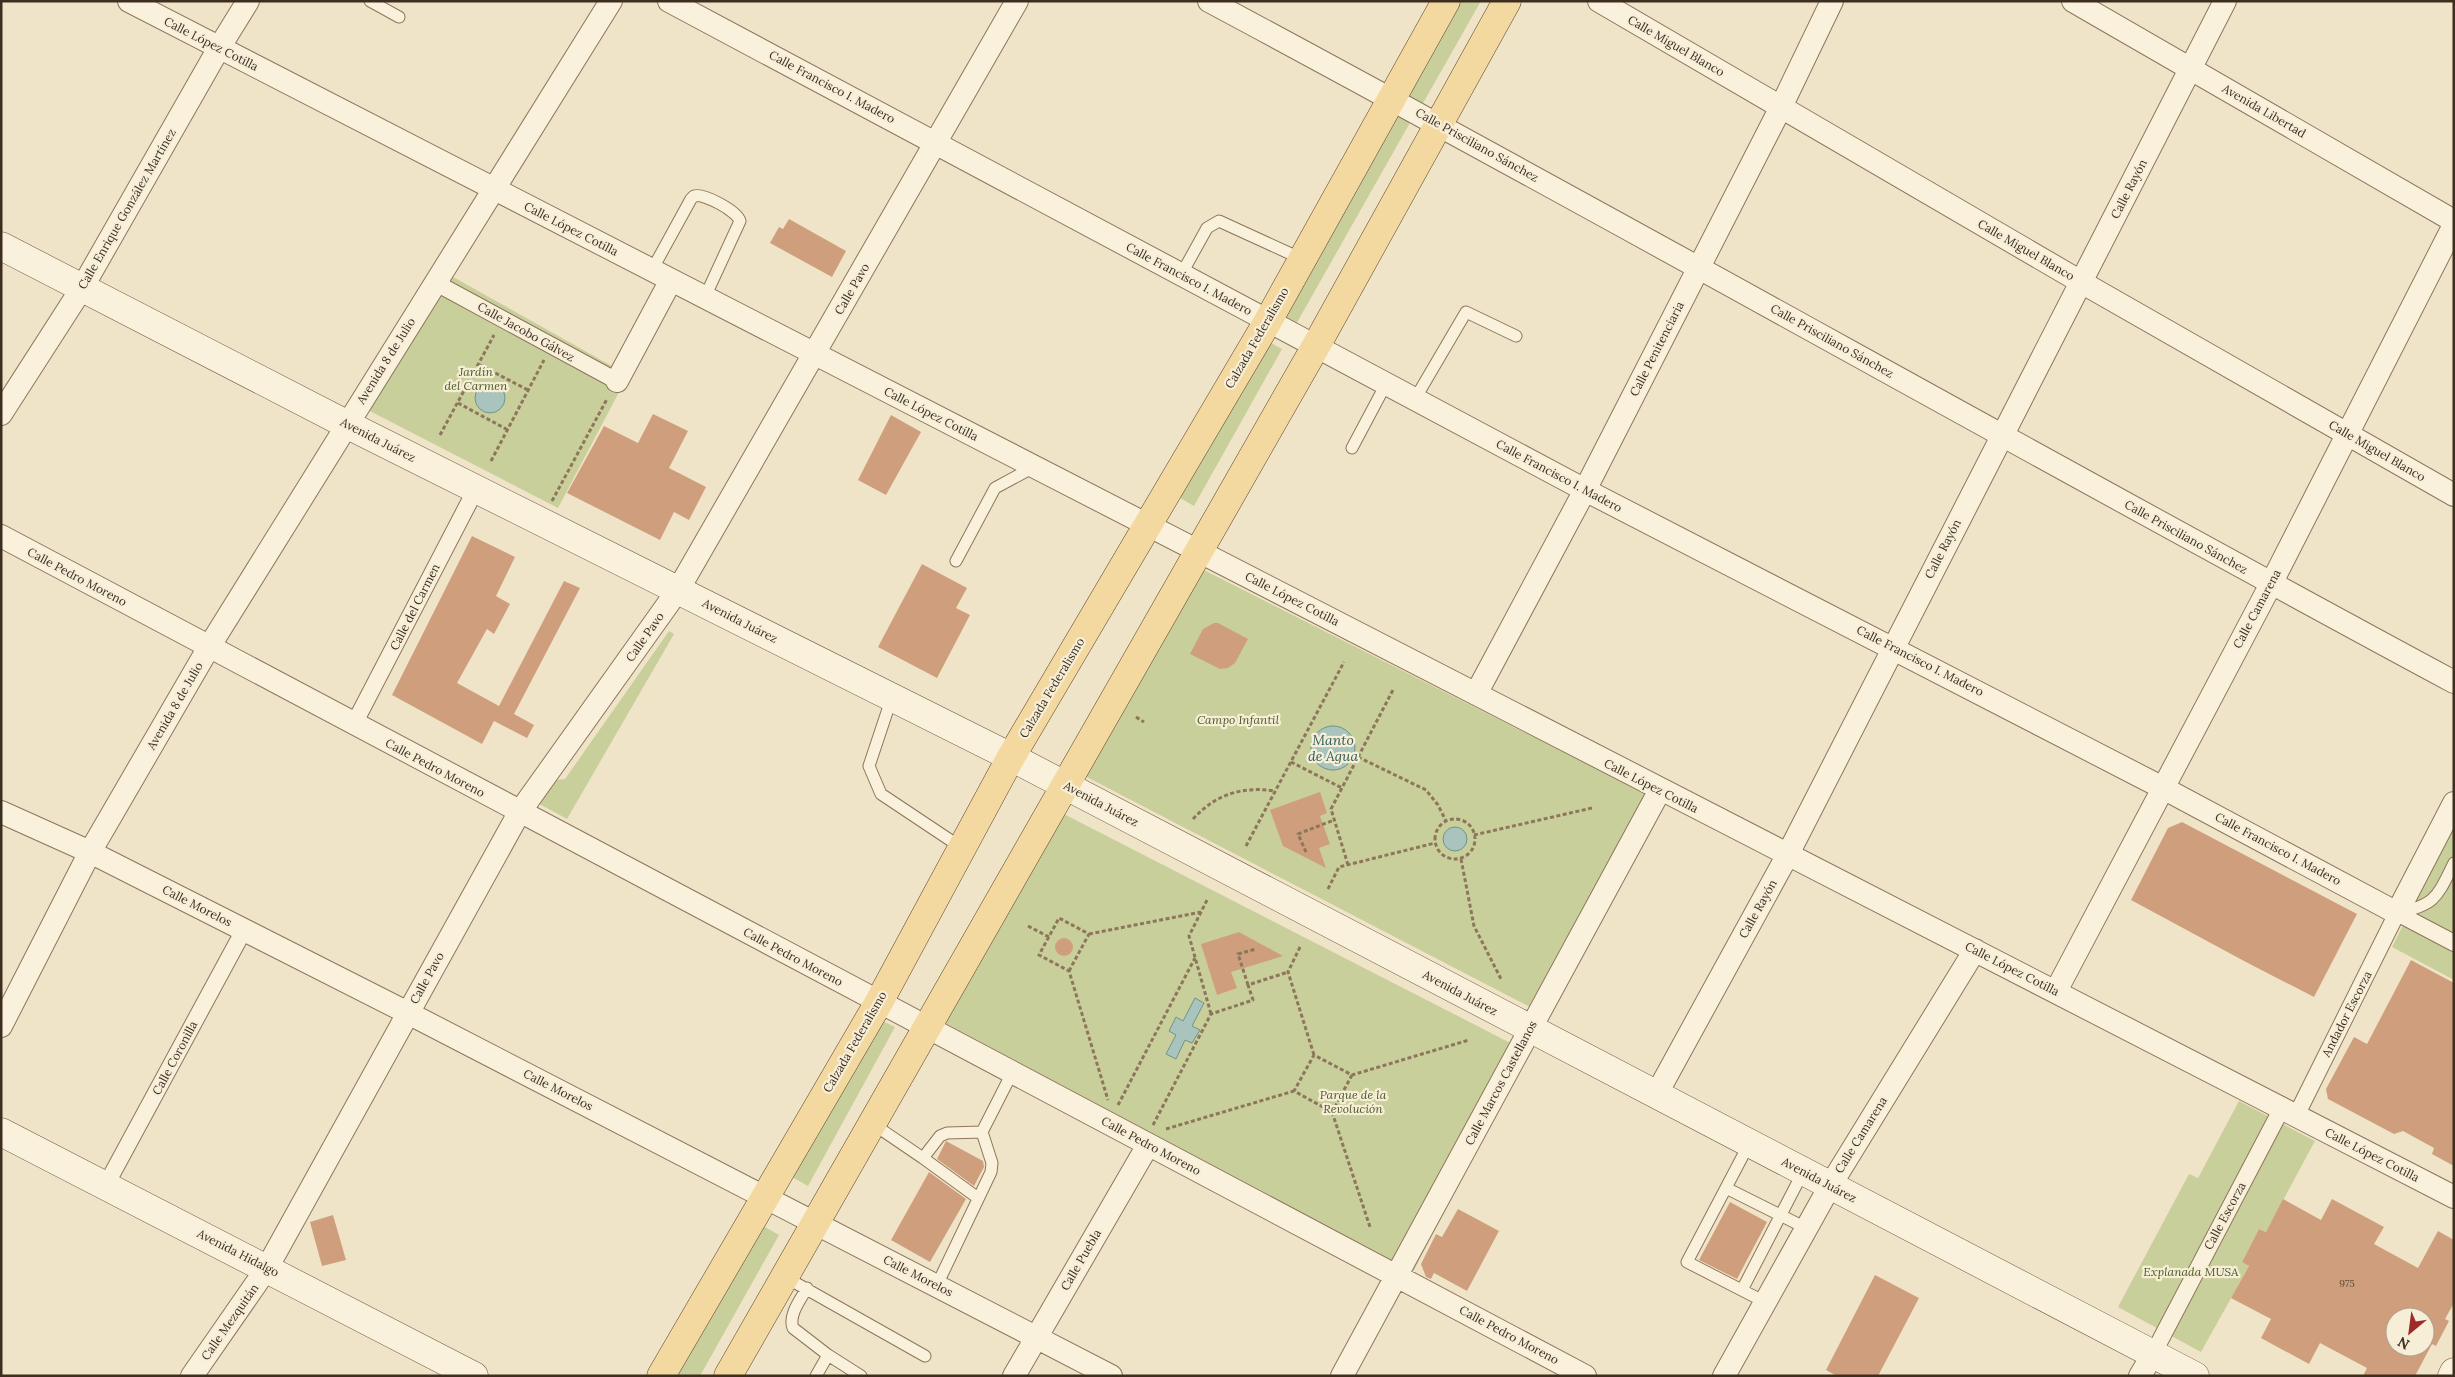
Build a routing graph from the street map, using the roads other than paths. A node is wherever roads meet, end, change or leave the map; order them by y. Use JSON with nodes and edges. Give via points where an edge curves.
{"nodes":[{"id":1,"x":129,"y":1,"type":"edge"},
{"id":2,"x":248,"y":1,"type":"edge"},
{"id":3,"x":370,"y":1,"type":"edge"},
{"id":4,"x":611,"y":1,"type":"edge"},
{"id":5,"x":669,"y":1,"type":"edge"},
{"id":6,"x":1017,"y":1,"type":"edge"},
{"id":7,"x":1209,"y":1,"type":"edge"},
{"id":8,"x":1446,"y":1,"type":"edge"},
{"id":9,"x":1507,"y":1,"type":"edge"},
{"id":10,"x":1599,"y":1,"type":"edge"},
{"id":11,"x":1832,"y":1,"type":"edge"},
{"id":12,"x":2073,"y":1,"type":"edge"},
{"id":13,"x":2225,"y":1,"type":"edge"},
{"id":14,"x":399,"y":17,"type":"dead end"},
{"id":15,"x":219,"y":48,"type":"junction"},
{"id":16,"x":2191,"y":69,"type":"junction"},
{"id":17,"x":1391,"y":98,"type":"junction"},
{"id":18,"x":1781,"y":107,"type":"junction"},
{"id":19,"x":1438,"y":124,"type":"junction"},
{"id":20,"x":936,"y":143,"type":"junction"},
{"id":21,"x":494,"y":190,"type":"junction"},
{"id":22,"x":2454,"y":223,"type":"edge"},
{"id":23,"x":1,"y":246,"type":"edge"},
{"id":24,"x":1302,"y":259,"type":"junction"},
{"id":25,"x":1699,"y":268,"type":"junction"},
{"id":26,"x":1181,"y":274,"type":"junction"},
{"id":27,"x":662,"y":275,"type":"junction"},
{"id":28,"x":436,"y":282,"type":"junction"},
{"id":29,"x":2081,"y":282,"type":"junction"},
{"id":30,"x":82,"y":288,"type":"junction"},
{"id":31,"x":705,"y":298,"type":"junction"},
{"id":32,"x":1268,"y":321,"type":"junction"},
{"id":33,"x":1516,"y":336,"type":"dead end"},
{"id":34,"x":1316,"y":346,"type":"junction"},
{"id":35,"x":814,"y":354,"type":"junction"},
{"id":36,"x":617,"y":381,"type":"joint"},
{"id":37,"x":1386,"y":384,"type":"junction"},
{"id":38,"x":1415,"y":399,"type":"junction"},
{"id":39,"x":1,"y":414,"type":"edge"},
{"id":40,"x":346,"y":424,"type":"junction"},
{"id":41,"x":2348,"y":433,"type":"junction"},
{"id":42,"x":2002,"y":435,"type":"junction"},
{"id":43,"x":1352,"y":448,"type":"dead end"},
{"id":44,"x":1034,"y":467,"type":"junction"},
{"id":45,"x":476,"y":489,"type":"junction"},
{"id":46,"x":1585,"y":490,"type":"junction"},
{"id":47,"x":2454,"y":496,"type":"edge"},
{"id":48,"x":1149,"y":526,"type":"junction"},
{"id":49,"x":1,"y":536,"type":"edge"},
{"id":50,"x":1200,"y":552,"type":"junction"},
{"id":51,"x":956,"y":561,"type":"dead end"},
{"id":52,"x":2271,"y":584,"type":"junction"},
{"id":53,"x":678,"y":590,"type":"junction"},
{"id":54,"x":209,"y":647,"type":"junction"},
{"id":55,"x":1893,"y":647,"type":"junction"},
{"id":56,"x":2454,"y":682,"type":"edge"},
{"id":57,"x":1476,"y":694,"type":"junction"},
{"id":58,"x":892,"y":697,"type":"junction"},
{"id":59,"x":354,"y":724,"type":"junction"},
{"id":60,"x":1011,"y":757,"type":"junction"},
{"id":61,"x":1066,"y":786,"type":"junction"},
{"id":62,"x":2163,"y":788,"type":"junction"},
{"id":63,"x":1660,"y":790,"type":"junction"},
{"id":64,"x":2454,"y":803,"type":"edge"},
{"id":65,"x":1,"y":812,"type":"edge"},
{"id":66,"x":519,"y":813,"type":"junction"},
{"id":67,"x":962,"y":848,"type":"junction"},
{"id":68,"x":90,"y":852,"type":"junction"},
{"id":69,"x":1787,"y":856,"type":"junction"},
{"id":70,"x":2454,"y":863,"type":"edge"},
{"id":71,"x":2397,"y":913,"type":"junction"},
{"id":72,"x":244,"y":930,"type":"junction"},
{"id":73,"x":2454,"y":943,"type":"edge"},
{"id":74,"x":1975,"y":950,"type":"junction"},
{"id":75,"x":2056,"y":991,"type":"junction"},
{"id":76,"x":879,"y":1002,"type":"junction"},
{"id":77,"x":408,"y":1013,"type":"junction"},
{"id":78,"x":1,"y":1026,"type":"edge"},
{"id":79,"x":928,"y":1028,"type":"junction"},
{"id":80,"x":1530,"y":1029,"type":"junction"},
{"id":81,"x":1012,"y":1073,"type":"junction"},
{"id":82,"x":1656,"y":1095,"type":"junction"},
{"id":83,"x":2289,"y":1112,"type":"junction"},
{"id":84,"x":872,"y":1124,"type":"junction"},
{"id":85,"x":1,"y":1132,"type":"edge"},
{"id":86,"x":982,"y":1132,"type":"junction"},
{"id":87,"x":1155,"y":1133,"type":"junction"},
{"id":88,"x":1749,"y":1144,"type":"junction"},
{"id":89,"x":923,"y":1158,"type":"junction"},
{"id":90,"x":1803,"y":1172,"type":"junction"},
{"id":91,"x":106,"y":1185,"type":"junction"},
{"id":92,"x":1830,"y":1186,"type":"junction"},
{"id":93,"x":1726,"y":1188,"type":"junction"},
{"id":94,"x":765,"y":1196,"type":"junction"},
{"id":95,"x":2454,"y":1197,"type":"edge"},
{"id":96,"x":978,"y":1198,"type":"junction"},
{"id":97,"x":1781,"y":1216,"type":"junction"},
{"id":98,"x":816,"y":1223,"type":"junction"},
{"id":99,"x":1806,"y":1228,"type":"junction"},
{"id":100,"x":267,"y":1268,"type":"junction"},
{"id":101,"x":1396,"y":1276,"type":"junction"},
{"id":102,"x":796,"y":1282,"type":"junction"},
{"id":103,"x":937,"y":1285,"type":"junction"},
{"id":104,"x":1742,"y":1290,"type":"junction"},
{"id":105,"x":1766,"y":1302,"type":"junction"},
{"id":106,"x":1036,"y":1337,"type":"junction"},
{"id":107,"x":828,"y":1355,"type":"junction"},
{"id":108,"x":925,"y":1356,"type":"dead end"},
{"id":109,"x":2146,"y":1365,"type":"edge"},
{"id":110,"x":192,"y":1376,"type":"edge"},
{"id":111,"x":474,"y":1376,"type":"edge"},
{"id":112,"x":661,"y":1376,"type":"edge"},
{"id":113,"x":728,"y":1376,"type":"edge"},
{"id":114,"x":816,"y":1376,"type":"edge"},
{"id":115,"x":861,"y":1376,"type":"edge"},
{"id":116,"x":1014,"y":1376,"type":"edge"},
{"id":117,"x":1111,"y":1376,"type":"edge"},
{"id":118,"x":1342,"y":1376,"type":"edge"},
{"id":119,"x":1585,"y":1376,"type":"edge"},
{"id":120,"x":1724,"y":1376,"type":"edge"},
{"id":121,"x":2195,"y":1376,"type":"edge"}],
"edges":[{"from":1,"to":15,"type":"street","name":"Calle López Cotilla"},
{"from":2,"to":15,"type":"street","name":"Calle Enrique González Martínez"},
{"from":3,"to":14,"type":"lane"},
{"from":4,"to":21,"type":"street","name":"Avenida 8 de Julio"},
{"from":5,"to":20,"type":"street","name":"Calle Francisco I. Madero"},
{"from":6,"to":20,"type":"street","name":"Calle Pavo"},
{"from":7,"to":17,"type":"street","name":"Calle Prisciliano Sánchez"},
{"from":8,"to":17,"type":"main road","name":"Calzada Federalismo"},
{"from":9,"to":19,"type":"main road"},
{"from":10,"to":18,"type":"street","name":"Calle Miguel Blanco"},
{"from":11,"to":18,"type":"street","name":"Calle Penitenciaria"},
{"from":12,"to":16,"type":"street","name":"Avenida Libertad"},
{"from":13,"to":16,"type":"street","name":"Calle Rayón"},
{"from":15,"to":21,"type":"street","name":"Calle López Cotilla"},
{"from":15,"to":30,"type":"street","name":"Calle Enrique González Martínez"},
{"from":16,"to":22,"type":"street","name":"Avenida Libertad"},
{"from":16,"to":29,"type":"street","name":"Calle Rayón"},
{"from":17,"to":19,"type":"street","name":"Calle Prisciliano Sánchez"},
{"from":17,"to":24,"type":"main road","name":"Calzada Federalismo"},
{"from":18,"to":25,"type":"street","name":"Calle Penitenciaria"},
{"from":18,"to":29,"type":"street","name":"Calle Miguel Blanco"},
{"from":19,"to":25,"type":"street","name":"Calle Prisciliano Sánchez"},
{"from":19,"to":34,"type":"main road"},
{"from":20,"to":26,"type":"street","name":"Calle Francisco I. Madero"},
{"from":20,"to":35,"type":"street","name":"Calle Pavo"},
{"from":21,"to":27,"type":"street","name":"Calle López Cotilla"},
{"from":21,"to":28,"type":"street","name":"Avenida 8 de Julio"},
{"from":22,"to":41,"type":"street","name":"Calle Camarena"},
{"from":23,"to":30,"type":"main road","name":"Avenida Juárez"},
{"from":24,"to":26,"type":"lane","via":[[1219,221],[1207,228]]},
{"from":24,"to":32,"type":"main road","name":"Calzada Federalismo"},
{"from":25,"to":42,"type":"street","name":"Calle Prisciliano Sánchez"},
{"from":25,"to":46,"type":"street","name":"Calle Penitenciaria"},
{"from":26,"to":32,"type":"street","name":"Calle Francisco I. Madero"},
{"from":27,"to":31,"type":"street","name":"Calle López Cotilla"},
{"from":27,"to":31,"type":"lane","via":[[672,230],[694,196],[703,196],[735,213],[739,225]]},
{"from":27,"to":36,"type":"street"},
{"from":28,"to":36,"type":"street","name":"Calle Jacobo Gálvez"},
{"from":28,"to":40,"type":"street","name":"Avenida 8 de Julio"},
{"from":29,"to":41,"type":"street","name":"Calle Miguel Blanco"},
{"from":29,"to":42,"type":"street","name":"Calle Rayón"},
{"from":30,"to":39,"type":"street","name":"Calle Enrique González Martínez"},
{"from":30,"to":40,"type":"main road","name":"Avenida Juárez"},
{"from":31,"to":35,"type":"street","name":"Calle López Cotilla"},
{"from":32,"to":34,"type":"street","name":"Calle Francisco I. Madero"},
{"from":32,"to":48,"type":"main road","name":"Calzada Federalismo"},
{"from":33,"to":38,"type":"lane","via":[[1466,312]]},
{"from":34,"to":37,"type":"street","name":"Calle Francisco I. Madero"},
{"from":34,"to":50,"type":"main road"},
{"from":35,"to":44,"type":"street","name":"Calle López Cotilla"},
{"from":35,"to":53,"type":"street","name":"Calle Pavo"},
{"from":37,"to":38,"type":"street","name":"Calle Francisco I. Madero"},
{"from":37,"to":43,"type":"lane"},
{"from":38,"to":46,"type":"street","name":"Calle Francisco I. Madero"},
{"from":40,"to":45,"type":"main road","name":"Avenida Juárez"},
{"from":40,"to":54,"type":"street","name":"Avenida 8 de Julio"},
{"from":41,"to":47,"type":"street","name":"Calle Miguel Blanco"},
{"from":41,"to":52,"type":"street","name":"Calle Camarena"},
{"from":42,"to":52,"type":"street","name":"Calle Prisciliano Sánchez"},
{"from":42,"to":55,"type":"street","name":"Calle Rayón"},
{"from":44,"to":48,"type":"street","name":"Calle López Cotilla"},
{"from":44,"to":51,"type":"lane","via":[[995,488]]},
{"from":45,"to":53,"type":"main road","name":"Avenida Juárez"},
{"from":45,"to":59,"type":"street","name":"Calle del Carmen"},
{"from":46,"to":55,"type":"street","name":"Calle Francisco I. Madero"},
{"from":46,"to":57,"type":"street","name":"Calle Penitenciaria"},
{"from":48,"to":50,"type":"street","name":"Calle López Cotilla"},
{"from":48,"to":60,"type":"main road","name":"Calzada Federalismo"},
{"from":49,"to":54,"type":"street","name":"Calle Pedro Moreno"},
{"from":50,"to":57,"type":"street","name":"Calle López Cotilla"},
{"from":50,"to":61,"type":"main road"},
{"from":52,"to":56,"type":"street","name":"Calle Prisciliano Sánchez"},
{"from":52,"to":62,"type":"street","name":"Calle Camarena"},
{"from":53,"to":58,"type":"main road","name":"Avenida Juárez"},
{"from":53,"to":66,"type":"street","name":"Calle Pavo"},
{"from":54,"to":59,"type":"street","name":"Calle Pedro Moreno"},
{"from":54,"to":68,"type":"street","name":"Avenida 8 de Julio"},
{"from":55,"to":62,"type":"street","name":"Calle Francisco I. Madero"},
{"from":55,"to":69,"type":"street","name":"Calle Rayón"},
{"from":57,"to":63,"type":"street","name":"Calle López Cotilla"},
{"from":58,"to":60,"type":"main road","name":"Avenida Juárez"},
{"from":58,"to":67,"type":"lane","via":[[869,766],[881,794]]},
{"from":59,"to":66,"type":"street","name":"Calle Pedro Moreno"},
{"from":60,"to":61,"type":"main road","name":"Avenida Juárez"},
{"from":60,"to":67,"type":"main road","name":"Calzada Federalismo"},
{"from":61,"to":79,"type":"main road"},
{"from":61,"to":80,"type":"main road","name":"Avenida Juárez"},
{"from":62,"to":71,"type":"street","name":"Calle Francisco I. Madero"},
{"from":62,"to":75,"type":"street","name":"Calle Camarena"},
{"from":63,"to":69,"type":"street","name":"Calle López Cotilla"},
{"from":63,"to":80,"type":"street","name":"Calle Marcos Castellanos"},
{"from":64,"to":71,"type":"street"},
{"from":65,"to":68,"type":"street","name":"Calle Morelos"},
{"from":66,"to":76,"type":"street","name":"Calle Pedro Moreno"},
{"from":66,"to":77,"type":"street","name":"Calle Pavo"},
{"from":67,"to":76,"type":"main road","name":"Calzada Federalismo"},
{"from":68,"to":72,"type":"street","name":"Calle Morelos"},
{"from":68,"to":78,"type":"street","name":"Avenida 8 de Julio"},
{"from":69,"to":74,"type":"street","name":"Calle López Cotilla"},
{"from":69,"to":82,"type":"street","name":"Calle Rayón"},
{"from":70,"to":71,"type":"lane","via":[[2434,899],[2424,906]]},
{"from":71,"to":73,"type":"street","name":"Calle Francisco I. Madero"},
{"from":71,"to":83,"type":"street","name":"Andador Escorza"},
{"from":72,"to":77,"type":"street","name":"Calle Morelos"},
{"from":72,"to":91,"type":"street","name":"Calle Coronilla"},
{"from":74,"to":75,"type":"street","name":"Calle López Cotilla"},
{"from":74,"to":92,"type":"street","name":"Calle Camarena"},
{"from":75,"to":83,"type":"street","name":"Calle López Cotilla"},
{"from":76,"to":79,"type":"street","name":"Calle Pedro Moreno"},
{"from":76,"to":94,"type":"main road","name":"Calzada Federalismo"},
{"from":77,"to":94,"type":"street","name":"Calle Morelos"},
{"from":77,"to":100,"type":"street","name":"Calle Pavo"},
{"from":79,"to":81,"type":"street","name":"Calle Pedro Moreno"},
{"from":79,"to":84,"type":"main road"},
{"from":80,"to":82,"type":"main road","name":"Avenida Juárez"},
{"from":80,"to":101,"type":"street","name":"Calle Marcos Castellanos"},
{"from":81,"to":86,"type":"lane"},
{"from":81,"to":87,"type":"street","name":"Calle Pedro Moreno"},
{"from":82,"to":88,"type":"main road","name":"Avenida Juárez"},
{"from":83,"to":95,"type":"street","name":"Calle López Cotilla"},
{"from":83,"to":109,"type":"street","name":"Calle Escorza"},
{"from":84,"to":89,"type":"lane"},
{"from":84,"to":98,"type":"main road"},
{"from":85,"to":91,"type":"main road","name":"Avenida Hidalgo"},
{"from":86,"to":89,"type":"lane","via":[[946,1133]]},
{"from":86,"to":96,"type":"lane","via":[[992,1163]]},
{"from":87,"to":101,"type":"street","name":"Calle Pedro Moreno"},
{"from":87,"to":106,"type":"street","name":"Calle Puebla"},
{"from":88,"to":90,"type":"main road","name":"Avenida Juárez"},
{"from":88,"to":93,"type":"lane"},
{"from":89,"to":96,"type":"lane"},
{"from":90,"to":92,"type":"main road","name":"Avenida Juárez"},
{"from":90,"to":97,"type":"lane"},
{"from":91,"to":100,"type":"main road","name":"Avenida Hidalgo"},
{"from":92,"to":99,"type":"street","name":"Calle Camarena"},
{"from":92,"to":109,"type":"main road","name":"Avenida Juárez"},
{"from":93,"to":97,"type":"lane"},
{"from":93,"to":104,"type":"lane","via":[[1687,1262]]},
{"from":94,"to":98,"type":"street","name":"Calle Morelos"},
{"from":94,"to":112,"type":"main road","name":"Calzada Federalismo"},
{"from":96,"to":103,"type":"lane"},
{"from":97,"to":99,"type":"lane"},
{"from":97,"to":104,"type":"lane"},
{"from":98,"to":102,"type":"main road"},
{"from":98,"to":103,"type":"street","name":"Calle Morelos"},
{"from":99,"to":105,"type":"street","name":"Calle Camarena"},
{"from":100,"to":110,"type":"street","name":"Calle Mezquitán"},
{"from":100,"to":111,"type":"main road","name":"Avenida Hidalgo"},
{"from":101,"to":118,"type":"street","name":"Calle Marcos Castellanos"},
{"from":101,"to":119,"type":"street","name":"Calle Pedro Moreno"},
{"from":102,"to":107,"type":"lane","via":[[793,1328]]},
{"from":102,"to":108,"type":"lane"},
{"from":102,"to":113,"type":"main road"},
{"from":103,"to":106,"type":"street","name":"Calle Morelos"},
{"from":104,"to":105,"type":"lane"},
{"from":105,"to":120,"type":"street","name":"Calle Camarena"},
{"from":106,"to":116,"type":"street","name":"Calle Puebla"},
{"from":106,"to":117,"type":"street","name":"Calle Morelos"},
{"from":107,"to":114,"type":"lane"},
{"from":107,"to":115,"type":"lane"},
{"from":109,"to":121,"type":"main road","name":"Avenida Juárez"}]}
